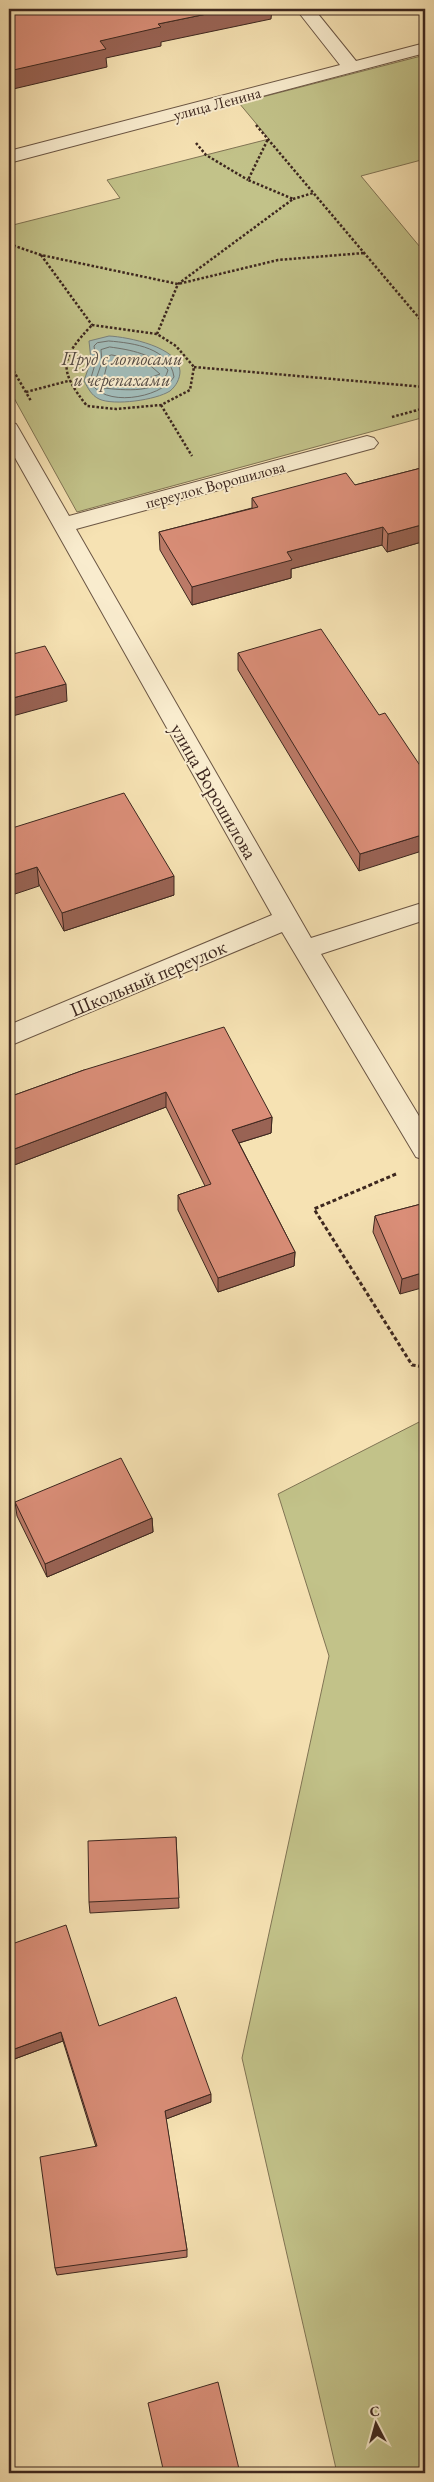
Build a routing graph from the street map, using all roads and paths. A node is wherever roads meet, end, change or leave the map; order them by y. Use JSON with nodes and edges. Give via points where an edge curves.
{"nodes":[{"id":1,"x":304,"y":9,"type":"edge"},
{"id":2,"x":425,"y":48,"type":"edge"},
{"id":3,"x":352,"y":68,"type":"junction"},
{"id":4,"x":173,"y":114,"type":"junction"},
{"id":5,"x":9,"y":157,"type":"edge"},
{"id":6,"x":248,"y":180,"type":"junction"},
{"id":7,"x":313,"y":193,"type":"junction"},
{"id":8,"x":293,"y":199,"type":"junction"},
{"id":9,"x":9,"y":244,"type":"edge"},
{"id":10,"x":364,"y":253,"type":"junction"},
{"id":11,"x":41,"y":254,"type":"junction"},
{"id":12,"x":178,"y":284,"type":"junction"},
{"id":13,"x":92,"y":325,"type":"junction"},
{"id":14,"x":425,"y":325,"type":"edge"},
{"id":15,"x":157,"y":334,"type":"junction"},
{"id":16,"x":9,"y":363,"type":"edge"},
{"id":17,"x":194,"y":368,"type":"junction"},
{"id":18,"x":68,"y":381,"type":"junction"},
{"id":19,"x":425,"y":388,"type":"edge"},
{"id":20,"x":26,"y":392,"type":"junction"},
{"id":21,"x":161,"y":405,"type":"junction"},
{"id":22,"x":425,"y":408,"type":"edge"},
{"id":23,"x":35,"y":409,"type":"dead end"},
{"id":24,"x":390,"y":418,"type":"dead end"},
{"id":25,"x":9,"y":429,"type":"edge"},
{"id":26,"x":367,"y":443,"type":"dead end"},
{"id":27,"x":194,"y":461,"type":"dead end"},
{"id":28,"x":63,"y":525,"type":"junction"},
{"id":29,"x":425,"y":911,"type":"edge"},
{"id":30,"x":287,"y":919,"type":"junction"},
{"id":31,"x":305,"y":949,"type":"junction"},
{"id":32,"x":9,"y":1036,"type":"edge"},
{"id":33,"x":425,"y":1149,"type":"edge"},
{"id":34,"x":400,"y":1173,"type":"dead end"},
{"id":35,"x":425,"y":1367,"type":"edge"}],
"edges":[{"from":1,"to":3,"type":"street"},
{"from":2,"to":3,"type":"street","name":"улица Ленина"},
{"from":3,"to":4,"type":"street","name":"улица Ленина"},
{"from":4,"to":5,"type":"street","name":"улица Ленина"},
{"from":4,"to":6,"type":"path","via":[[206,155]]},
{"from":6,"to":7,"type":"path","via":[[268,139]]},
{"from":6,"to":8,"type":"path"},
{"from":7,"to":8,"type":"path"},
{"from":7,"to":10,"type":"path"},
{"from":8,"to":12,"type":"path"},
{"from":9,"to":11,"type":"path"},
{"from":10,"to":12,"type":"path","via":[[278,260]]},
{"from":10,"to":14,"type":"path"},
{"from":11,"to":12,"type":"path"},
{"from":11,"to":13,"type":"path"},
{"from":12,"to":15,"type":"path"},
{"from":13,"to":15,"type":"path"},
{"from":13,"to":18,"type":"path","via":[[72,347],[66,365]]},
{"from":15,"to":17,"type":"path","via":[[176,346]]},
{"from":16,"to":20,"type":"path"},
{"from":17,"to":19,"type":"path"},
{"from":17,"to":21,"type":"path","via":[[190,390]]},
{"from":18,"to":20,"type":"path"},
{"from":18,"to":21,"type":"path","via":[[87,406],[116,409]]},
{"from":20,"to":23,"type":"path"},
{"from":21,"to":27,"type":"path"},
{"from":22,"to":24,"type":"path"},
{"from":25,"to":28,"type":"street","name":"улица Ворошилова"},
{"from":26,"to":28,"type":"street","name":"переулок Ворошилова"},
{"from":28,"to":30,"type":"street","name":"улица Ворошилова"},
{"from":29,"to":31,"type":"street"},
{"from":30,"to":31,"type":"street","name":"улица Ворошилова"},
{"from":30,"to":32,"type":"street","name":"Школьный переулок"},
{"from":31,"to":33,"type":"street","name":"улица Ворошилова"},
{"from":34,"to":35,"type":"path","via":[[314,1209],[412,1365]]}]}
